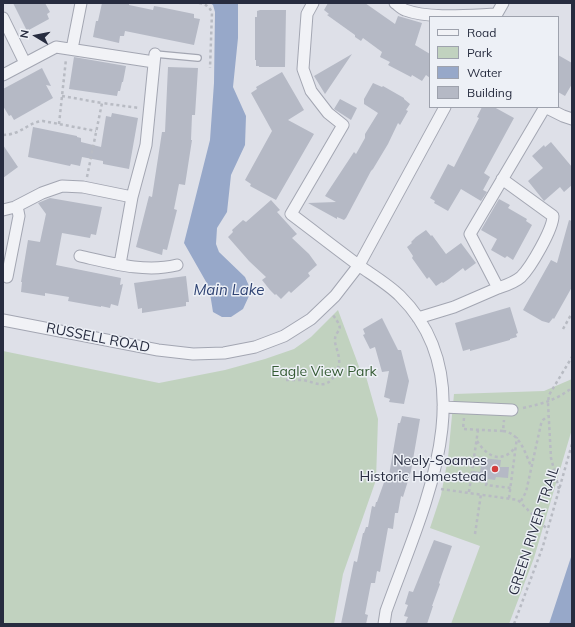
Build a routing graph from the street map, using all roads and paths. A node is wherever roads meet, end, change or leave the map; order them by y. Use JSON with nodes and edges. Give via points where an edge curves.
{"nodes":[{"id":1,"x":81,"y":3,"type":"edge"},
{"id":2,"x":199,"y":3,"type":"edge"},
{"id":3,"x":313,"y":3,"type":"edge"},
{"id":4,"x":395,"y":3,"type":"edge"},
{"id":5,"x":503,"y":3,"type":"edge"},
{"id":6,"x":495,"y":16,"type":"edge"},
{"id":7,"x":3,"y":18,"type":"edge"},
{"id":8,"x":70,"y":49,"type":"junction"},
{"id":9,"x":155,"y":58,"type":"junction"},
{"id":10,"x":198,"y":58,"type":"dead end"},
{"id":11,"x":25,"y":63,"type":"junction"},
{"id":12,"x":210,"y":68,"type":"dead end"},
{"id":13,"x":3,"y":75,"type":"edge"},
{"id":14,"x":62,"y":96,"type":"junction"},
{"id":15,"x":102,"y":103,"type":"junction"},
{"id":16,"x":444,"y":108,"type":"edge"},
{"id":17,"x":544,"y":108,"type":"edge"},
{"id":18,"x":547,"y":108,"type":"edge"},
{"id":19,"x":150,"y":110,"type":"junction"},
{"id":20,"x":572,"y":118,"type":"edge"},
{"id":21,"x":59,"y":124,"type":"junction"},
{"id":22,"x":96,"y":131,"type":"junction"},
{"id":23,"x":3,"y":135,"type":"edge"},
{"id":24,"x":502,"y":178,"type":"junction"},
{"id":25,"x":85,"y":187,"type":"junction"},
{"id":26,"x":132,"y":197,"type":"junction"},
{"id":27,"x":17,"y":206,"type":"junction"},
{"id":28,"x":3,"y":210,"type":"edge"},
{"id":29,"x":80,"y":256,"type":"dead end"},
{"id":30,"x":120,"y":264,"type":"junction"},
{"id":31,"x":177,"y":265,"type":"dead end"},
{"id":32,"x":359,"y":265,"type":"junction"},
{"id":33,"x":7,"y":277,"type":"dead end"},
{"id":34,"x":498,"y":288,"type":"junction"},
{"id":35,"x":326,"y":305,"type":"junction"},
{"id":36,"x":572,"y":313,"type":"edge"},
{"id":37,"x":418,"y":318,"type":"junction"},
{"id":38,"x":3,"y":320,"type":"edge"},
{"id":39,"x":563,"y":329,"type":"dead end"},
{"id":40,"x":572,"y":357,"type":"edge"},
{"id":41,"x":286,"y":380,"type":"dead end"},
{"id":42,"x":572,"y":388,"type":"edge"},
{"id":43,"x":548,"y":403,"type":"junction"},
{"id":44,"x":443,"y":407,"type":"junction"},
{"id":45,"x":464,"y":409,"type":"junction"},
{"id":46,"x":508,"y":410,"type":"junction"},
{"id":47,"x":549,"y":416,"type":"junction"},
{"id":48,"x":478,"y":430,"type":"junction"},
{"id":49,"x":503,"y":431,"type":"junction"},
{"id":50,"x":517,"y":437,"type":"junction"},
{"id":51,"x":477,"y":441,"type":"junction"},
{"id":52,"x":572,"y":444,"type":"edge"},
{"id":53,"x":516,"y":448,"type":"junction"},
{"id":54,"x":531,"y":466,"type":"junction"},
{"id":55,"x":487,"y":483,"type":"dead end"},
{"id":56,"x":430,"y":487,"type":"junction"},
{"id":57,"x":511,"y":488,"type":"junction"},
{"id":58,"x":559,"y":489,"type":"junction"},
{"id":59,"x":469,"y":492,"type":"junction"},
{"id":60,"x":481,"y":494,"type":"junction"},
{"id":61,"x":509,"y":498,"type":"junction"},
{"id":62,"x":521,"y":501,"type":"junction"},
{"id":63,"x":548,"y":529,"type":"junction"},
{"id":64,"x":475,"y":534,"type":"dead end"},
{"id":65,"x":384,"y":624,"type":"edge"},
{"id":66,"x":514,"y":624,"type":"edge"}],
"edges":[{"from":1,"to":8,"type":"street"},
{"from":2,"to":12,"type":"path","via":[[206,4],[212,12]]},
{"from":3,"to":32,"type":"street","via":[[307,14],[303,69],[311,91],[328,113],[343,125],[291,214]]},
{"from":4,"to":6,"type":"street","via":[[405,10],[421,13]]},
{"from":5,"to":6,"type":"street"},
{"from":7,"to":11,"type":"street"},
{"from":8,"to":9,"type":"street"},
{"from":8,"to":11,"type":"street","via":[[56,47]]},
{"from":8,"to":14,"type":"path"},
{"from":9,"to":10,"type":"lane"},
{"from":9,"to":19,"type":"street"},
{"from":11,"to":13,"type":"street"},
{"from":14,"to":15,"type":"path"},
{"from":14,"to":21,"type":"path"},
{"from":15,"to":19,"type":"path"},
{"from":15,"to":22,"type":"path"},
{"from":16,"to":32,"type":"street","name":"RUSSELL ROAD"},
{"from":17,"to":24,"type":"street"},
{"from":18,"to":20,"type":"street"},
{"from":19,"to":26,"type":"street","via":[[146,145]]},
{"from":21,"to":22,"type":"path"},
{"from":21,"to":23,"type":"path","via":[[36,121],[17,133]]},
{"from":22,"to":25,"type":"path"},
{"from":24,"to":34,"type":"street","via":[[470,234]]},
{"from":24,"to":34,"type":"street","via":[[553,216],[553,222],[529,267],[512,283]]},
{"from":25,"to":26,"type":"street"},
{"from":25,"to":27,"type":"street","via":[[62,186]]},
{"from":26,"to":30,"type":"street"},
{"from":27,"to":28,"type":"street"},
{"from":27,"to":33,"type":"street","via":[[19,216]]},
{"from":29,"to":30,"type":"street"},
{"from":30,"to":31,"type":"street","via":[[153,268]]},
{"from":32,"to":35,"type":"street","name":"RUSSELL ROAD"},
{"from":32,"to":37,"type":"street","via":[[400,295]]},
{"from":34,"to":37,"type":"street","via":[[454,307]]},
{"from":35,"to":38,"type":"street","name":"RUSSELL ROAD","via":[[284,336],[255,347],[224,353],[193,354],[158,350]]},
{"from":35,"to":41,"type":"path","via":[[340,326],[335,341],[340,359],[337,370],[328,383],[322,385],[302,380]]},
{"from":36,"to":39,"type":"path"},
{"from":37,"to":44,"type":"street","via":[[435,350],[442,379]]},
{"from":40,"to":43,"type":"path","via":[[549,395]]},
{"from":42,"to":43,"type":"path"},
{"from":43,"to":46,"type":"path"},
{"from":43,"to":47,"type":"path"},
{"from":44,"to":45,"type":"street"},
{"from":44,"to":56,"type":"street","via":[[443,426]]},
{"from":45,"to":46,"type":"street"},
{"from":45,"to":48,"type":"path","via":[[463,429]]},
{"from":46,"to":49,"type":"path"},
{"from":47,"to":54,"type":"path","via":[[541,424]]},
{"from":47,"to":58,"type":"path","via":[[551,458]]},
{"from":48,"to":49,"type":"path"},
{"from":48,"to":51,"type":"path"},
{"from":49,"to":50,"type":"path"},
{"from":50,"to":53,"type":"path"},
{"from":50,"to":54,"type":"path"},
{"from":51,"to":53,"type":"path","via":[[487,453],[498,457],[505,456]]},
{"from":51,"to":59,"type":"path"},
{"from":52,"to":58,"type":"path","name":"GREEN RIVER TRAIL"},
{"from":53,"to":57,"type":"path"},
{"from":54,"to":62,"type":"path","via":[[526,492]]},
{"from":55,"to":57,"type":"path","via":[[486,485]]},
{"from":56,"to":59,"type":"path"},
{"from":56,"to":65,"type":"street","via":[[424,510],[386,611]]},
{"from":57,"to":61,"type":"path"},
{"from":58,"to":63,"type":"path","name":"GREEN RIVER TRAIL"},
{"from":59,"to":60,"type":"path"},
{"from":60,"to":61,"type":"path"},
{"from":60,"to":64,"type":"path"},
{"from":61,"to":62,"type":"path"},
{"from":62,"to":63,"type":"path"},
{"from":63,"to":66,"type":"path","name":"GREEN RIVER TRAIL"}]}
